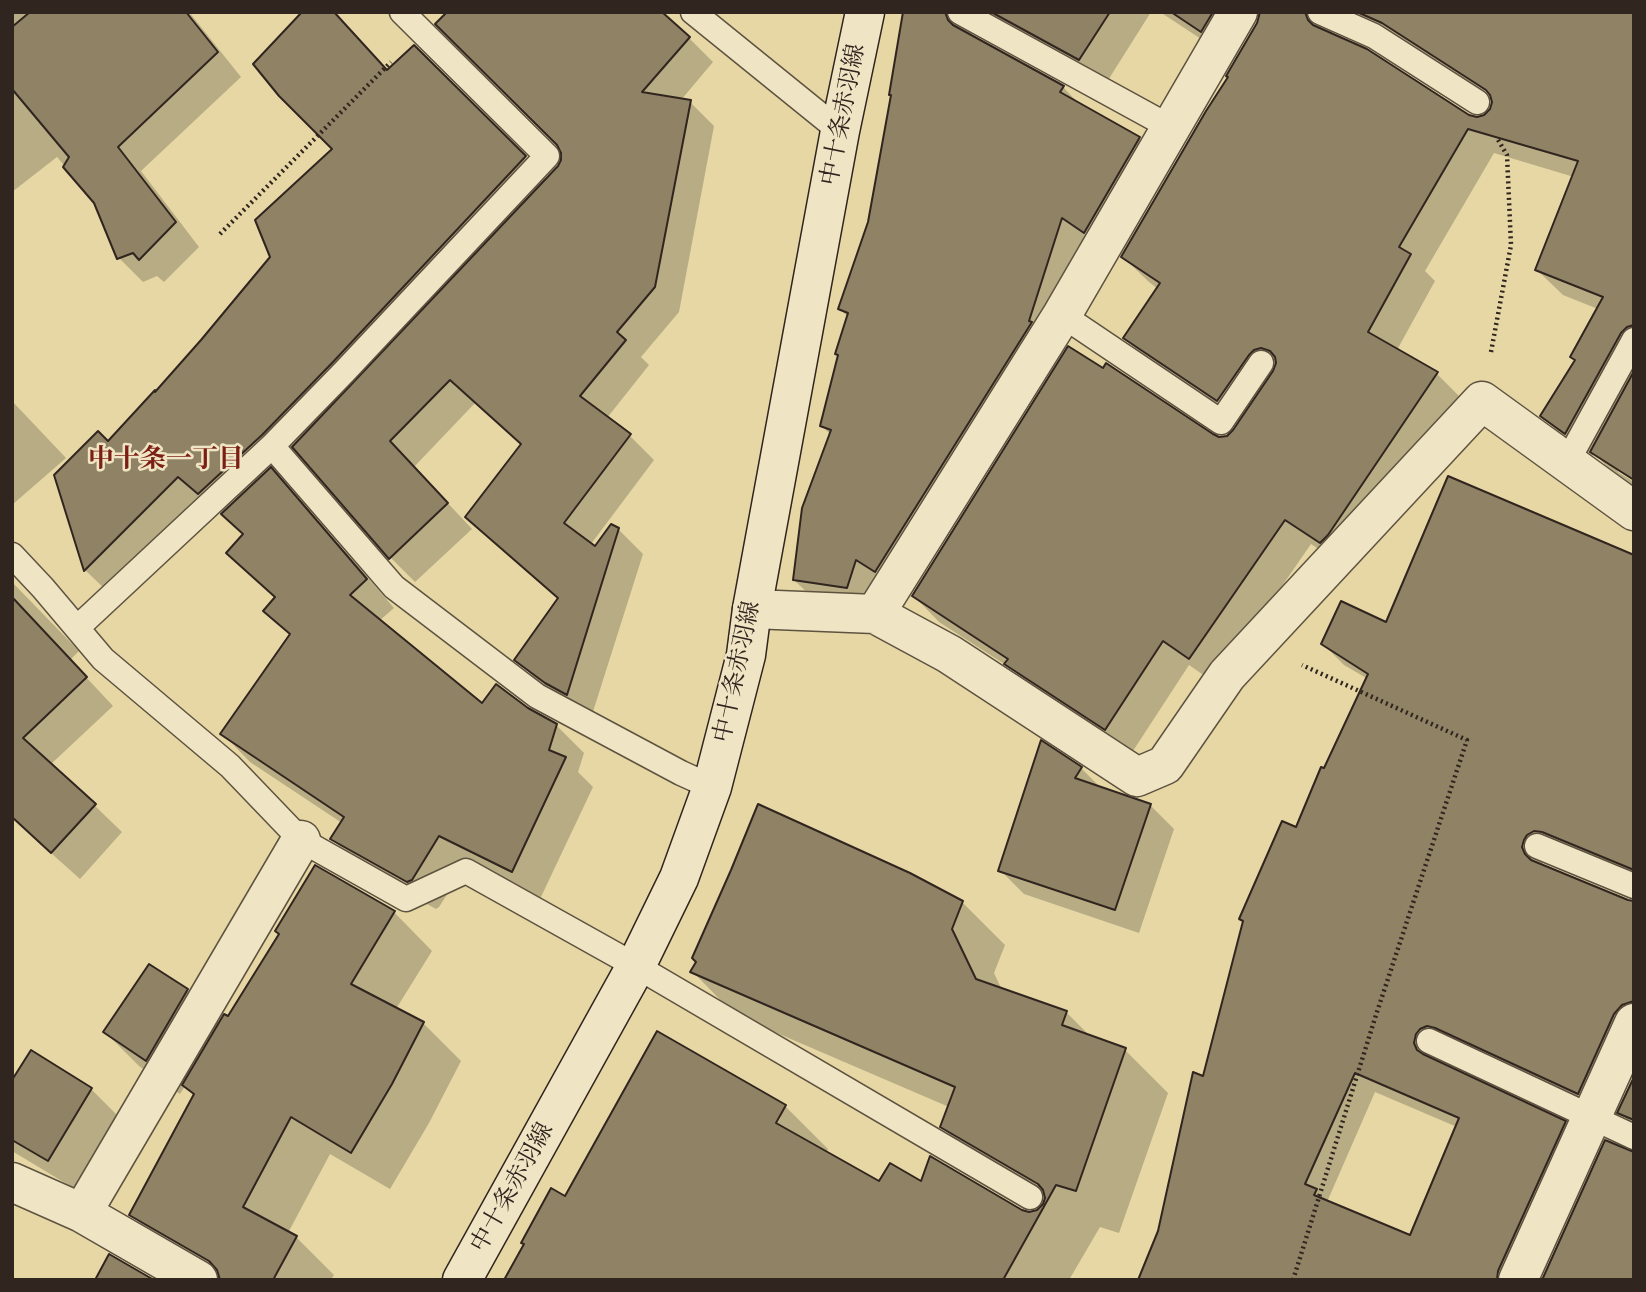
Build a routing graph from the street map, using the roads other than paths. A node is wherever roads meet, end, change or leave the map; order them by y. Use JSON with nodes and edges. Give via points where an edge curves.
{"nodes":[{"id":1,"x":402,"y":12,"type":"edge"},
{"id":2,"x":692,"y":12,"type":"edge"},
{"id":3,"x":865,"y":12,"type":"edge"},
{"id":4,"x":960,"y":12,"type":"edge"},
{"id":5,"x":1238,"y":12,"type":"edge"},
{"id":6,"x":1320,"y":12,"type":"edge"},
{"id":7,"x":1477,"y":102,"type":"road end"},
{"id":8,"x":1170,"y":127,"type":"junction"},
{"id":9,"x":841,"y":131,"type":"junction"},
{"id":10,"x":1062,"y":315,"type":"junction"},
{"id":11,"x":1634,"y":340,"type":"edge"},
{"id":12,"x":1261,"y":363,"type":"dead end"},
{"id":13,"x":272,"y":446,"type":"junction"},
{"id":14,"x":1567,"y":462,"type":"junction"},
{"id":15,"x":1634,"y":511,"type":"edge"},
{"id":16,"x":12,"y":555,"type":"edge"},
{"id":17,"x":752,"y":608,"type":"junction"},
{"id":18,"x":875,"y":614,"type":"junction"},
{"id":19,"x":77,"y":628,"type":"junction"},
{"id":20,"x":712,"y":787,"type":"junction"},
{"id":21,"x":301,"y":840,"type":"junction"},
{"id":22,"x":1537,"y":846,"type":"dead end"},
{"id":23,"x":1634,"y":886,"type":"edge"},
{"id":24,"x":636,"y":966,"type":"junction"},
{"id":25,"x":1634,"y":1023,"type":"edge"},
{"id":26,"x":1429,"y":1041,"type":"dead end"},
{"id":27,"x":1591,"y":1117,"type":"junction"},
{"id":28,"x":1634,"y":1137,"type":"edge"},
{"id":29,"x":12,"y":1182,"type":"edge"},
{"id":30,"x":1030,"y":1197,"type":"dead end"},
{"id":31,"x":82,"y":1213,"type":"junction"},
{"id":32,"x":198,"y":1280,"type":"edge"},
{"id":33,"x":463,"y":1280,"type":"edge"},
{"id":34,"x":1518,"y":1280,"type":"edge"}],
"edges":[{"from":1,"to":13,"type":"lane","via":[[547,156]]},
{"from":2,"to":9,"type":"lane"},
{"from":3,"to":9,"type":"street","name":"中十条赤羽線"},
{"from":4,"to":8,"type":"lane"},
{"from":5,"to":8,"type":"street"},
{"from":6,"to":7,"type":"lane","via":[[1374,36]]},
{"from":8,"to":10,"type":"street"},
{"from":9,"to":17,"type":"street","name":"中十条赤羽線"},
{"from":10,"to":12,"type":"lane","via":[[1221,422]]},
{"from":10,"to":18,"type":"street"},
{"from":11,"to":14,"type":"lane"},
{"from":13,"to":19,"type":"lane"},
{"from":13,"to":20,"type":"lane","via":[[394,587],[537,696]]},
{"from":14,"to":15,"type":"street"},
{"from":14,"to":18,"type":"street","via":[[1482,401],[1227,675],[1165,765],[1137,777],[949,654]]},
{"from":16,"to":19,"type":"lane"},
{"from":17,"to":18,"type":"street"},
{"from":17,"to":20,"type":"street","name":"中十条赤羽線","via":[[746,655]]},
{"from":19,"to":21,"type":"lane","via":[[103,659],[230,766]]},
{"from":20,"to":24,"type":"street","name":"中十条赤羽線","via":[[679,878]]},
{"from":21,"to":24,"type":"lane","via":[[406,899],[466,871]]},
{"from":21,"to":31,"type":"street"},
{"from":22,"to":23,"type":"lane"},
{"from":24,"to":30,"type":"lane"},
{"from":24,"to":33,"type":"street","name":"中十条赤羽線"},
{"from":25,"to":27,"type":"street"},
{"from":26,"to":27,"type":"lane"},
{"from":27,"to":28,"type":"lane"},
{"from":27,"to":34,"type":"street"},
{"from":29,"to":31,"type":"street"},
{"from":31,"to":32,"type":"street"}]}
